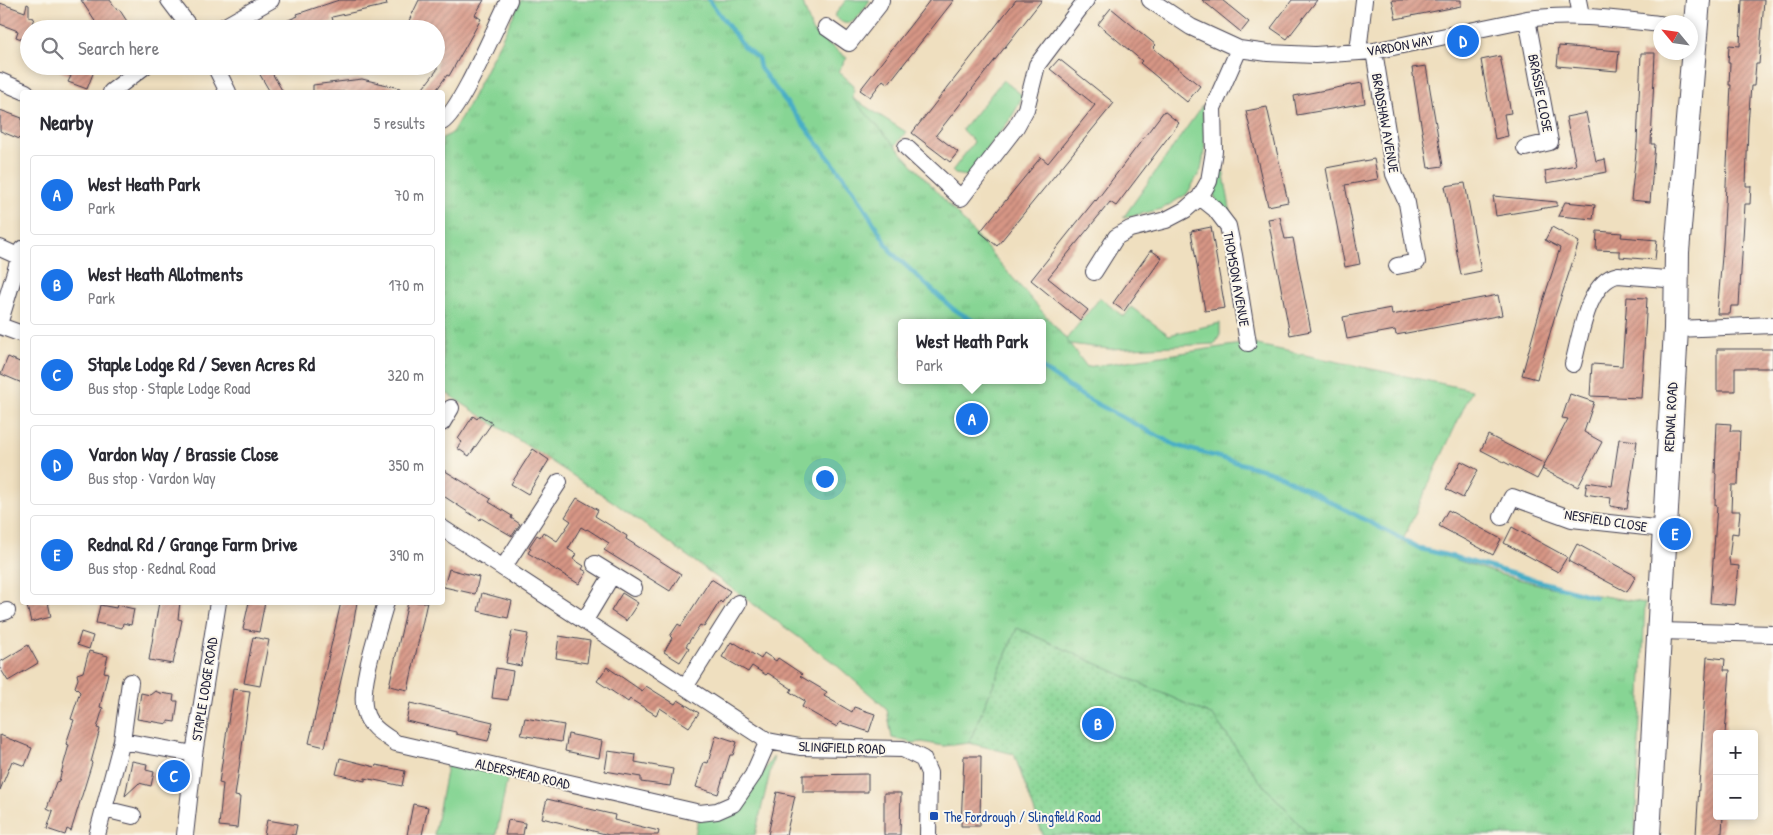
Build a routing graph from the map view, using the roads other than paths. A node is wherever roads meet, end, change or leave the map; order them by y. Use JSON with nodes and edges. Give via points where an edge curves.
{"nodes":[{"id":1,"x":169,"y":0,"type":"edge"},
{"id":2,"x":271,"y":0,"type":"edge"},
{"id":3,"x":509,"y":0,"type":"edge"},
{"id":4,"x":881,"y":0,"type":"edge"},
{"id":5,"x":1086,"y":0,"type":"edge"},
{"id":6,"x":1150,"y":0,"type":"edge"},
{"id":7,"x":1364,"y":0,"type":"edge"},
{"id":8,"x":1698,"y":0,"type":"edge"},
{"id":9,"x":1580,"y":8,"type":"edge"},
{"id":10,"x":1695,"y":15,"type":"edge"},
{"id":11,"x":1527,"y":19,"type":"junction"},
{"id":12,"x":184,"y":20,"type":"edge"},
{"id":13,"x":236,"y":20,"type":"edge"},
{"id":14,"x":1653,"y":23,"type":"edge"},
{"id":15,"x":826,"y":27,"type":"dead end"},
{"id":16,"x":1240,"y":49,"type":"junction"},
{"id":17,"x":1366,"y":52,"type":"junction"},
{"id":18,"x":1691,"y":60,"type":"edge"},
{"id":19,"x":133,"y":75,"type":"edge"},
{"id":20,"x":220,"y":75,"type":"edge"},
{"id":21,"x":0,"y":81,"type":"edge"},
{"id":22,"x":21,"y":90,"type":"edge"},
{"id":23,"x":114,"y":90,"type":"edge"},
{"id":24,"x":227,"y":90,"type":"edge"},
{"id":25,"x":445,"y":120,"type":"edge"},
{"id":26,"x":906,"y":147,"type":"dead end"},
{"id":27,"x":1526,"y":148,"type":"dead end"},
{"id":28,"x":1200,"y":197,"type":"junction"},
{"id":29,"x":0,"y":248,"type":"edge"},
{"id":30,"x":20,"y":253,"type":"edge"},
{"id":31,"x":20,"y":256,"type":"edge"},
{"id":32,"x":1397,"y":266,"type":"dead end"},
{"id":33,"x":1094,"y":272,"type":"dead end"},
{"id":34,"x":1678,"y":280,"type":"junction"},
{"id":35,"x":0,"y":321,"type":"edge"},
{"id":36,"x":1773,"y":325,"type":"edge"},
{"id":37,"x":0,"y":326,"type":"edge"},
{"id":38,"x":1676,"y":329,"type":"junction"},
{"id":39,"x":20,"y":333,"type":"edge"},
{"id":40,"x":1248,"y":343,"type":"dead end"},
{"id":41,"x":1573,"y":364,"type":"dead end"},
{"id":42,"x":451,"y":408,"type":"dead end"},
{"id":43,"x":445,"y":418,"type":"edge"},
{"id":44,"x":560,"y":482,"type":"dead end"},
{"id":45,"x":1502,"y":517,"type":"dead end"},
{"id":46,"x":1664,"y":529,"type":"junction"},
{"id":47,"x":445,"y":530,"type":"edge"},
{"id":48,"x":595,"y":564,"type":"dead end"},
{"id":49,"x":503,"y":568,"type":"junction"},
{"id":50,"x":612,"y":575,"type":"junction"},
{"id":51,"x":634,"y":588,"type":"dead end"},
{"id":52,"x":738,"y":602,"type":"dead end"},
{"id":53,"x":218,"y":605,"type":"edge"},
{"id":54,"x":385,"y":605,"type":"edge"},
{"id":55,"x":585,"y":620,"type":"junction"},
{"id":56,"x":1659,"y":631,"type":"junction"},
{"id":57,"x":1773,"y":634,"type":"edge"},
{"id":58,"x":130,"y":682,"type":"dead end"},
{"id":59,"x":685,"y":687,"type":"junction"},
{"id":60,"x":122,"y":741,"type":"junction"},
{"id":61,"x":768,"y":741,"type":"junction"},
{"id":62,"x":194,"y":754,"type":"junction"},
{"id":63,"x":104,"y":809,"type":"junction"},
{"id":64,"x":133,"y":816,"type":"dead end"},
{"id":65,"x":97,"y":835,"type":"edge"},
{"id":66,"x":185,"y":835,"type":"edge"},
{"id":67,"x":928,"y":835,"type":"edge"},
{"id":68,"x":1648,"y":835,"type":"edge"}],
"edges":[{"from":1,"to":12,"type":"street"},
{"from":2,"to":13,"type":"street"},
{"from":3,"to":25,"type":"street","via":[[467,86]]},
{"from":4,"to":15,"type":"street","via":[[849,43]]},
{"from":5,"to":26,"type":"street","via":[[1037,64],[1026,109],[1016,127],[961,198]]},
{"from":6,"to":16,"type":"street","name":"VARDON WAY","via":[[1191,27]]},
{"from":7,"to":17,"type":"street"},
{"from":8,"to":10,"type":"street","name":"REDNAL ROAD"},
{"from":9,"to":11,"type":"street","name":"VARDON WAY"},
{"from":9,"to":14,"type":"street","name":"VARDON WAY"},
{"from":11,"to":17,"type":"street","name":"VARDON WAY"},
{"from":11,"to":27,"type":"street","name":"BRASSIE CLOSE","via":[[1550,142]]},
{"from":16,"to":17,"type":"street","name":"VARDON WAY","via":[[1315,55]]},
{"from":16,"to":28,"type":"street","via":[[1214,108],[1214,151],[1209,181]]},
{"from":17,"to":32,"type":"street","name":"BRADSHAW AVENUE","via":[[1394,174],[1407,203],[1417,262]]},
{"from":18,"to":34,"type":"street","name":"REDNAL ROAD","via":[[1677,252]]},
{"from":19,"to":23,"type":"street"},
{"from":20,"to":24,"type":"street"},
{"from":21,"to":22,"type":"street"},
{"from":28,"to":33,"type":"street","via":[[1166,220],[1130,228],[1116,237]]},
{"from":28,"to":40,"type":"street","name":"THOMSON AVENUE","via":[[1228,226]]},
{"from":29,"to":30,"type":"street"},
{"from":31,"to":35,"type":"street"},
{"from":34,"to":38,"type":"street","name":"REDNAL ROAD"},
{"from":34,"to":41,"type":"street","via":[[1610,277],[1597,289],[1587,309]]},
{"from":36,"to":38,"type":"street"},
{"from":37,"to":39,"type":"street"},
{"from":38,"to":46,"type":"street","name":"REDNAL ROAD"},
{"from":42,"to":43,"type":"street"},
{"from":44,"to":49,"type":"street"},
{"from":45,"to":46,"type":"street","name":"NESFIELD CLOSE","via":[[1512,497],[1572,519]]},
{"from":46,"to":56,"type":"street","name":"REDNAL ROAD"},
{"from":47,"to":49,"type":"street","name":"SLINGFIELD ROAD"},
{"from":48,"to":50,"type":"street"},
{"from":49,"to":55,"type":"street","name":"SLINGFIELD ROAD"},
{"from":50,"to":51,"type":"street"},
{"from":50,"to":55,"type":"street"},
{"from":52,"to":59,"type":"street"},
{"from":53,"to":62,"type":"street","name":"STAPLE LODGE ROAD"},
{"from":54,"to":61,"type":"street","name":"ALDERSMEAD ROAD","via":[[365,678],[365,712],[377,730],[396,743],[700,813],[717,811],[733,804],[753,775]]},
{"from":55,"to":59,"type":"street","name":"SLINGFIELD ROAD"},
{"from":56,"to":57,"type":"street"},
{"from":56,"to":68,"type":"street","name":"REDNAL ROAD"},
{"from":58,"to":60,"type":"street"},
{"from":59,"to":61,"type":"street","name":"SLINGFIELD ROAD"},
{"from":60,"to":62,"type":"street"},
{"from":60,"to":63,"type":"street"},
{"from":61,"to":67,"type":"street","name":"SLINGFIELD ROAD","via":[[800,747],[903,749],[923,759],[929,773]]},
{"from":62,"to":66,"type":"street","name":"STAPLE LODGE ROAD"},
{"from":63,"to":64,"type":"street"},
{"from":63,"to":65,"type":"street"}]}
